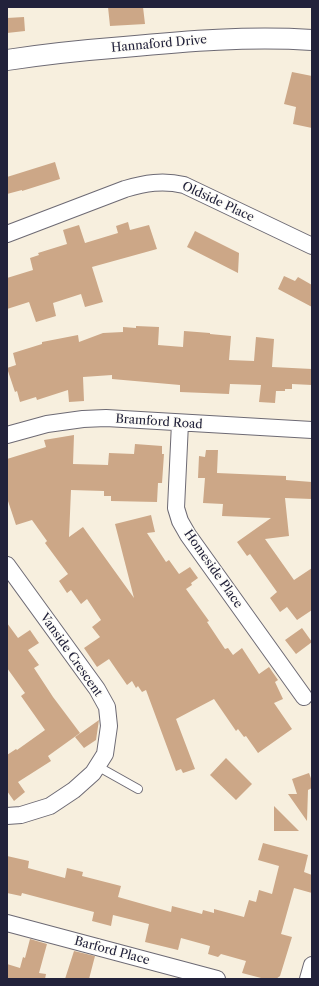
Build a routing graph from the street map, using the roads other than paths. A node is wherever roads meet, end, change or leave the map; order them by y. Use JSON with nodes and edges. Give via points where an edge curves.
{"nodes":[{"id":1,"x":312,"y":40,"type":"edge"},
{"id":2,"x":7,"y":60,"type":"edge"},
{"id":3,"x":7,"y":234,"type":"edge"},
{"id":4,"x":312,"y":246,"type":"edge"},
{"id":5,"x":180,"y":423,"type":"junction"},
{"id":6,"x":312,"y":430,"type":"edge"},
{"id":7,"x":7,"y":435,"type":"edge"},
{"id":8,"x":7,"y":565,"type":"edge"},
{"id":9,"x":304,"y":697,"type":"dead end"},
{"id":10,"x":97,"y":766,"type":"junction"},
{"id":11,"x":138,"y":789,"type":"dead end"},
{"id":12,"x":7,"y":816,"type":"edge"},
{"id":13,"x":7,"y":923,"type":"edge"},
{"id":14,"x":312,"y":965,"type":"edge"},
{"id":15,"x":218,"y":979,"type":"edge"},
{"id":16,"x":308,"y":979,"type":"edge"}],
"edges":[{"from":1,"to":2,"type":"street","name":"Hannaford Drive","via":[[244,38],[173,42],[43,54]]},
{"from":3,"to":4,"type":"street","name":"Oldside Place","via":[[140,184],[172,182],[184,185]]},
{"from":5,"to":6,"type":"street","name":"Bramford Road"},
{"from":5,"to":7,"type":"street","name":"Bramford Road","via":[[83,419],[48,424]]},
{"from":5,"to":9,"type":"street","name":"Homeside Place","via":[[176,508],[180,522]]},
{"from":8,"to":10,"type":"street","name":"Vanside Crescent","via":[[97,689],[107,707],[109,726],[105,754]]},
{"from":10,"to":11,"type":"lane"},
{"from":10,"to":12,"type":"street","name":"Vanside Crescent","via":[[74,790],[50,806],[21,815]]},
{"from":13,"to":15,"type":"street","name":"Barford Place"},
{"from":14,"to":16,"type":"street"}]}
